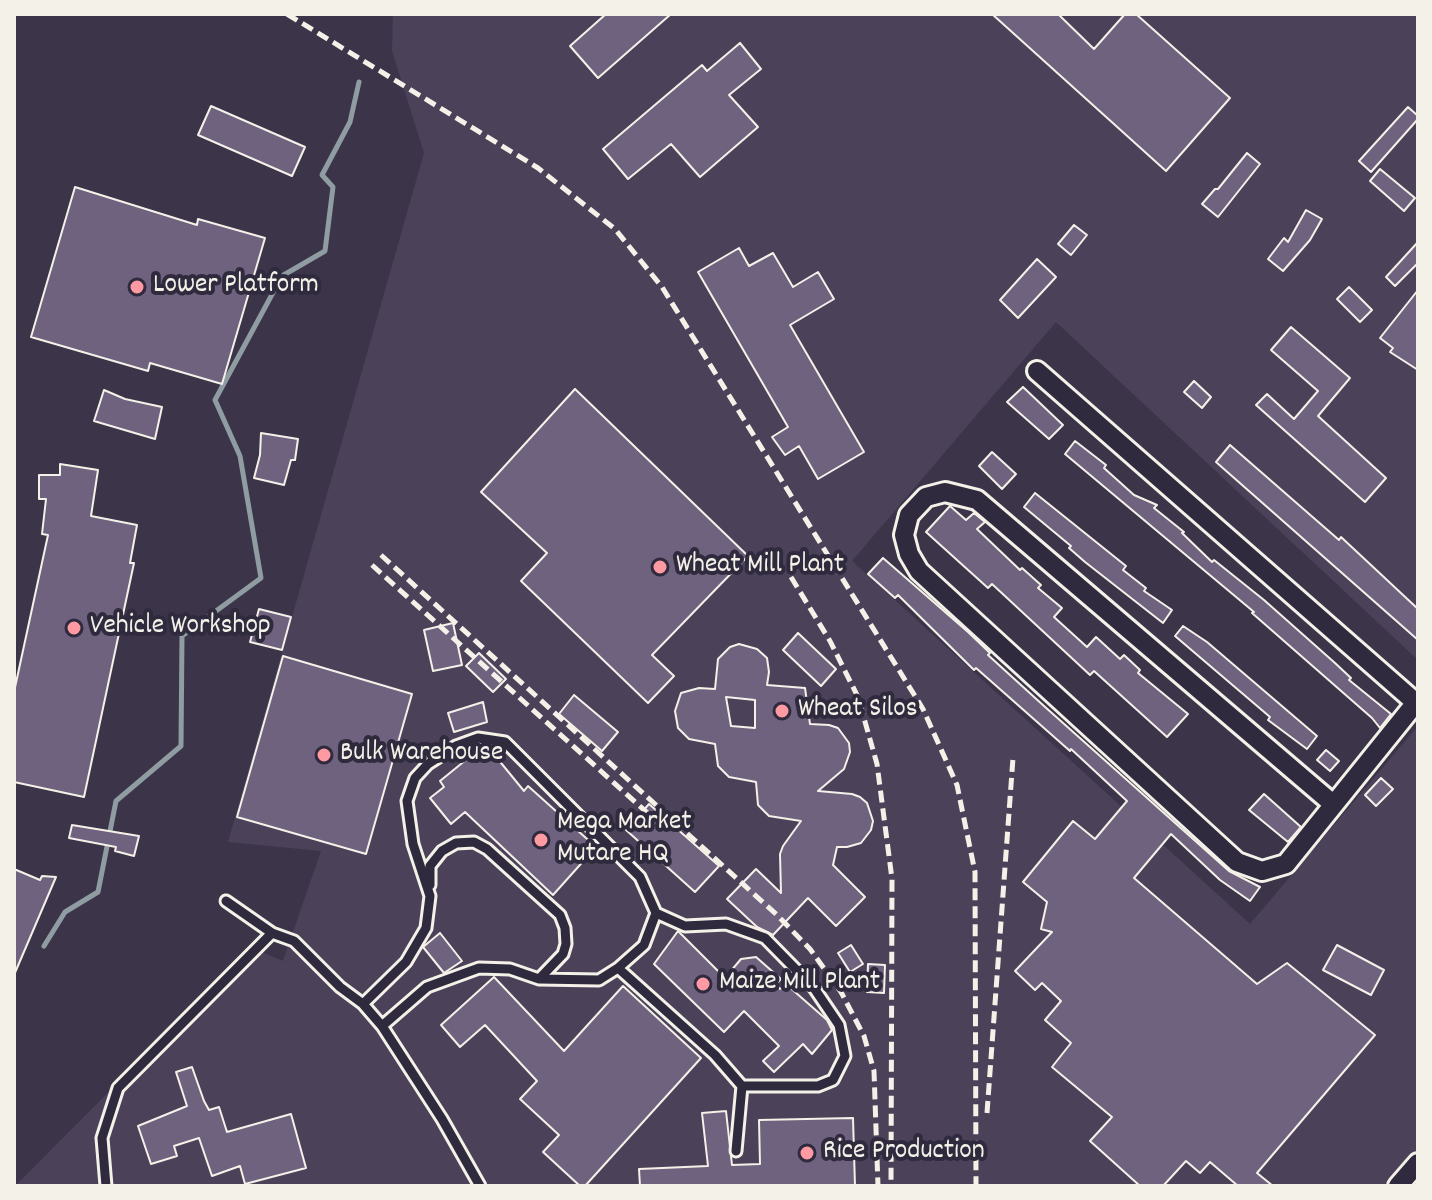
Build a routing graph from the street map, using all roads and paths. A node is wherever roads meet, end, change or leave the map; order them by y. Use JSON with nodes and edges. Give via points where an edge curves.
{"nodes":[{"id":1,"x":1037,"y":371,"type":"dead end"},
{"id":2,"x":1416,"y":701,"type":"edge"},
{"id":3,"x":1333,"y":804,"type":"junction"},
{"id":4,"x":430,"y":896,"type":"junction"},
{"id":5,"x":226,"y":901,"type":"dead end"},
{"id":6,"x":656,"y":913,"type":"junction"},
{"id":7,"x":272,"y":933,"type":"junction"},
{"id":8,"x":618,"y":968,"type":"junction"},
{"id":9,"x":539,"y":979,"type":"junction"},
{"id":10,"x":363,"y":1004,"type":"junction"},
{"id":11,"x":382,"y":1026,"type":"junction"},
{"id":12,"x":742,"y":1086,"type":"junction"},
{"id":13,"x":736,"y":1151,"type":"dead end"},
{"id":14,"x":1418,"y":1163,"type":"edge"},
{"id":15,"x":106,"y":1186,"type":"edge"},
{"id":16,"x":480,"y":1186,"type":"edge"},
{"id":17,"x":1398,"y":1186,"type":"edge"}],
"edges":[{"from":1,"to":2,"type":"street"},
{"from":2,"to":3,"type":"street"},
{"from":3,"to":3,"type":"street","via":[[1286,864],[1262,871],[1237,862],[919,571],[904,535],[909,515],[926,497],[945,492],[977,500]]},
{"from":4,"to":6,"type":"lane","via":[[413,844],[407,801],[415,778],[428,764],[478,738],[505,742],[556,790],[640,877]]},
{"from":4,"to":9,"type":"lane","via":[[430,866],[442,851],[474,842],[487,849],[560,915],[563,954]]},
{"from":4,"to":10,"type":"lane","via":[[426,928],[406,962]]},
{"from":5,"to":7,"type":"lane"},
{"from":6,"to":8,"type":"lane","via":[[644,945]]},
{"from":6,"to":12,"type":"lane","via":[[685,926],[726,924],[765,938],[814,988],[839,1025],[845,1056],[833,1080],[818,1086]]},
{"from":7,"to":10,"type":"lane","via":[[294,941]]},
{"from":7,"to":15,"type":"lane","via":[[118,1088],[102,1138]]},
{"from":8,"to":9,"type":"lane","via":[[599,980]]},
{"from":8,"to":12,"type":"lane"},
{"from":9,"to":11,"type":"lane","via":[[510,969],[479,968],[427,987]]},
{"from":10,"to":11,"type":"lane"},
{"from":11,"to":16,"type":"lane"},
{"from":12,"to":13,"type":"lane"},
{"from":14,"to":17,"type":"street"}]}
